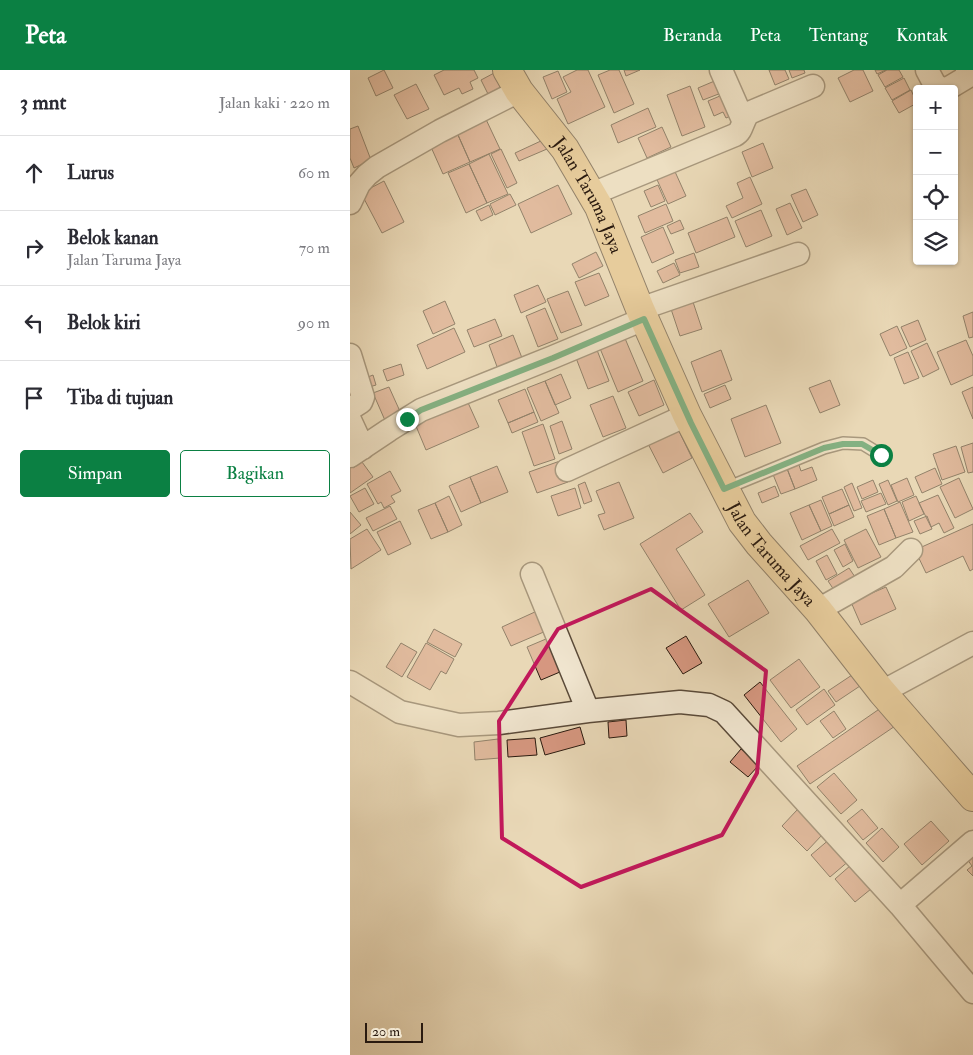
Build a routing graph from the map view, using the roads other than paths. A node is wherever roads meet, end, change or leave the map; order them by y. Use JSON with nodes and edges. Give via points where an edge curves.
{"nodes":[{"id":1,"x":721,"y":70,"type":"edge"},
{"id":2,"x":927,"y":70,"type":"edge"},
{"id":3,"x":968,"y":70,"type":"edge"},
{"id":4,"x":513,"y":80,"type":"edge"},
{"id":5,"x":935,"y":85,"type":"edge"},
{"id":6,"x":954,"y":85,"type":"edge"},
{"id":7,"x":813,"y":86,"type":"dead end"},
{"id":8,"x":743,"y":120,"type":"junction"},
{"id":9,"x":592,"y":194,"type":"junction"},
{"id":10,"x":350,"y":203,"type":"edge"},
{"id":11,"x":798,"y":254,"type":"dead end"},
{"id":12,"x":642,"y":314,"type":"junction"},
{"id":13,"x":350,"y":355,"type":"edge"},
{"id":14,"x":350,"y":409,"type":"edge"},
{"id":15,"x":687,"y":415,"type":"junction"},
{"id":16,"x":350,"y":420,"type":"edge"},
{"id":17,"x":356,"y":452,"type":"edge"},
{"id":18,"x":881,"y":455,"type":"dead end"},
{"id":19,"x":567,"y":470,"type":"dead end"},
{"id":20,"x":724,"y":489,"type":"junction"},
{"id":21,"x":911,"y":550,"type":"dead end"},
{"id":22,"x":532,"y":574,"type":"dead end"},
{"id":23,"x":818,"y":610,"type":"junction"},
{"id":24,"x":973,"y":643,"type":"edge"},
{"id":25,"x":350,"y":682,"type":"edge"},
{"id":26,"x":882,"y":692,"type":"junction"},
{"id":27,"x":588,"y":711,"type":"junction"},
{"id":28,"x":973,"y":797,"type":"edge"},
{"id":29,"x":973,"y":842,"type":"edge"},
{"id":30,"x":900,"y":905,"type":"junction"},
{"id":31,"x":973,"y":992,"type":"edge"}],
"edges":[{"from":1,"to":8,"type":"street"},
{"from":2,"to":5,"type":"street"},
{"from":3,"to":6,"type":"street","via":[[967,77]]},
{"from":4,"to":9,"type":"main road","name":"Jalan Taruma Jaya","via":[[565,149]]},
{"from":4,"to":10,"type":"street","via":[[440,131],[377,167],[363,180]]},
{"from":7,"to":8,"type":"street","via":[[749,113]]},
{"from":8,"to":9,"type":"street","via":[[741,130],[735,135]]},
{"from":9,"to":12,"type":"main road","name":"Jalan Taruma Jaya"},
{"from":11,"to":12,"type":"street"},
{"from":12,"to":15,"type":"main road","name":"Jalan Taruma Jaya"},
{"from":12,"to":17,"type":"street","via":[[553,358],[421,410]]},
{"from":13,"to":14,"type":"street","via":[[363,397]]},
{"from":15,"to":19,"type":"street"},
{"from":15,"to":20,"type":"main road","name":"Jalan Taruma Jaya"},
{"from":16,"to":17,"type":"street"},
{"from":18,"to":20,"type":"lane","via":[[862,444],[824,448]]},
{"from":20,"to":23,"type":"main road","name":"Jalan Taruma Jaya","via":[[742,522],[759,544]]},
{"from":21,"to":23,"type":"street","via":[[894,567]]},
{"from":22,"to":27,"type":"street"},
{"from":23,"to":26,"type":"main road","name":"Jalan Taruma Jaya"},
{"from":24,"to":26,"type":"street"},
{"from":25,"to":27,"type":"street","via":[[400,712],[459,725]]},
{"from":26,"to":28,"type":"main road","name":"Jalan Taruma Jaya"},
{"from":27,"to":30,"type":"street","via":[[680,702],[709,705],[724,712]]},
{"from":29,"to":30,"type":"street"},
{"from":30,"to":31,"type":"street"}]}
